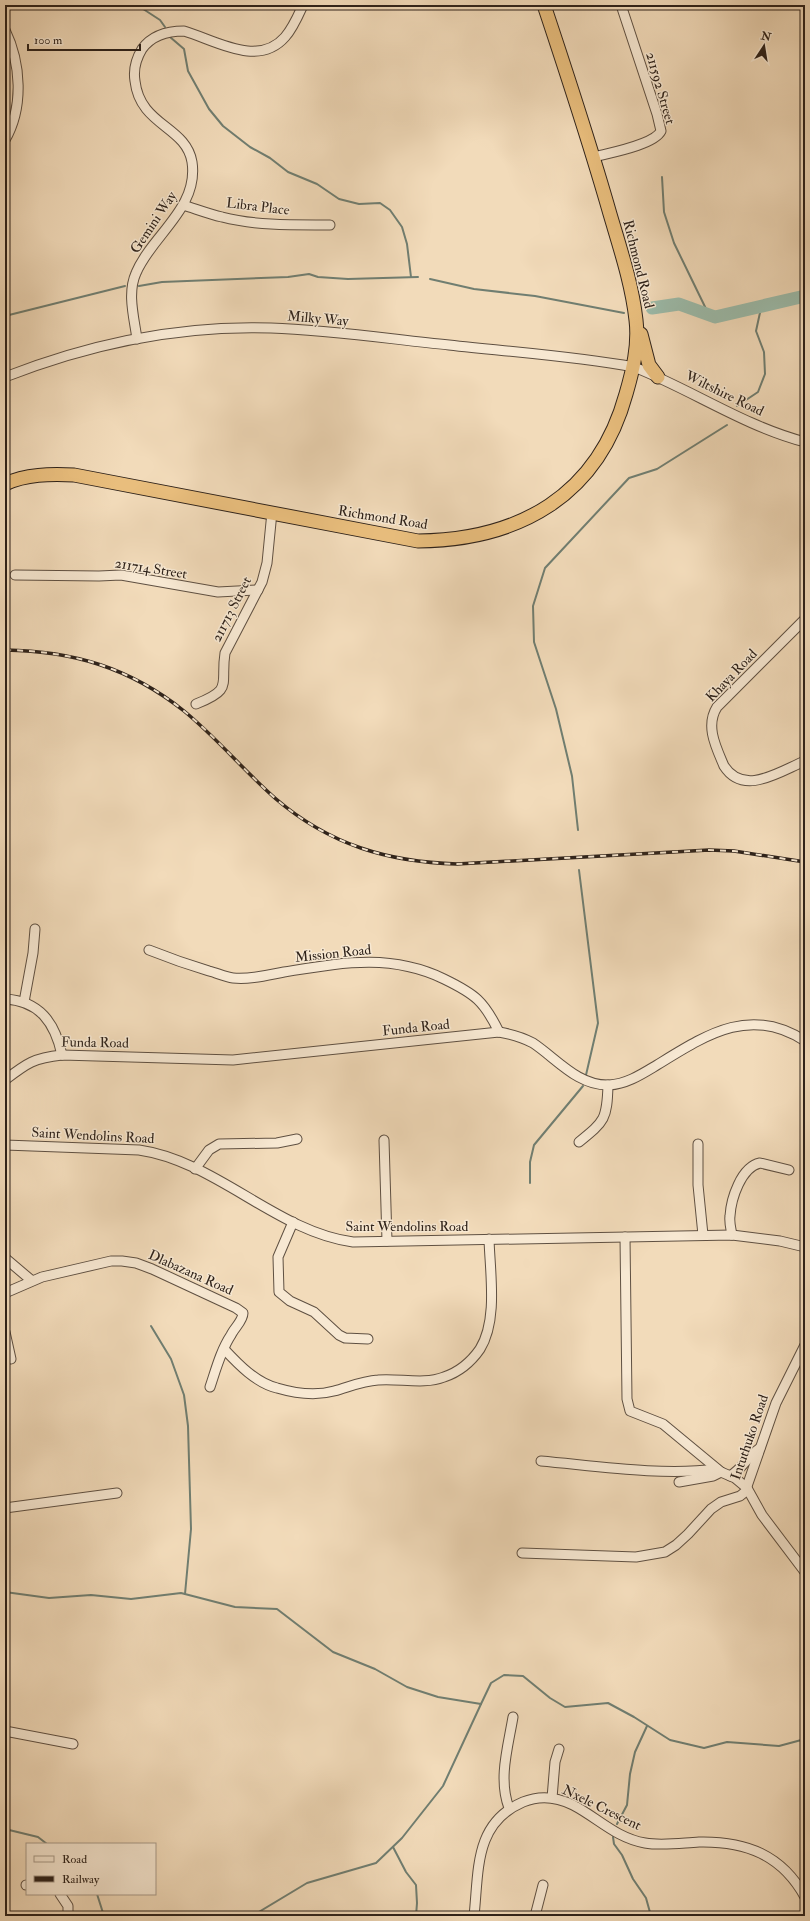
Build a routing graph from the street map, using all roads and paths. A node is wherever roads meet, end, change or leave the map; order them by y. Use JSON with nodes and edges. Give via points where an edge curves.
{"nodes":[{"id":1,"x":303,"y":5,"type":"edge"},
{"id":2,"x":544,"y":5,"type":"edge"},
{"id":3,"x":621,"y":5,"type":"edge"},
{"id":4,"x":5,"y":30,"type":"edge"},
{"id":5,"x":5,"y":140,"type":"edge"},
{"id":6,"x":594,"y":158,"type":"junction"},
{"id":7,"x":183,"y":205,"type":"junction"},
{"id":8,"x":330,"y":225,"type":"dead end"},
{"id":9,"x":636,"y":321,"type":"junction"},
{"id":10,"x":137,"y":338,"type":"junction"},
{"id":11,"x":634,"y":367,"type":"junction"},
{"id":12,"x":5,"y":377,"type":"edge"},
{"id":13,"x":658,"y":377,"type":"junction"},
{"id":14,"x":805,"y":442,"type":"edge"},
{"id":15,"x":5,"y":484,"type":"edge"},
{"id":16,"x":272,"y":512,"type":"junction"},
{"id":17,"x":15,"y":575,"type":"dead end"},
{"id":18,"x":258,"y":590,"type":"junction"},
{"id":19,"x":805,"y":619,"type":"edge"},
{"id":20,"x":196,"y":704,"type":"dead end"},
{"id":21,"x":805,"y":761,"type":"edge"},
{"id":22,"x":35,"y":929,"type":"dead end"},
{"id":23,"x":149,"y":950,"type":"dead end"},
{"id":24,"x":5,"y":999,"type":"edge"},
{"id":25,"x":24,"y":1002,"type":"junction"},
{"id":26,"x":499,"y":1032,"type":"junction"},
{"id":27,"x":805,"y":1041,"type":"edge"},
{"id":28,"x":62,"y":1055,"type":"junction"},
{"id":29,"x":5,"y":1080,"type":"edge"},
{"id":30,"x":608,"y":1085,"type":"junction"},
{"id":31,"x":298,"y":1139,"type":"dead end"},
{"id":32,"x":384,"y":1140,"type":"dead end"},
{"id":33,"x":579,"y":1142,"type":"dead end"},
{"id":34,"x":5,"y":1144,"type":"edge"},
{"id":35,"x":698,"y":1144,"type":"dead end"},
{"id":36,"x":195,"y":1169,"type":"junction"},
{"id":37,"x":788,"y":1170,"type":"dead end"},
{"id":38,"x":293,"y":1222,"type":"junction"},
{"id":39,"x":703,"y":1235,"type":"junction"},
{"id":40,"x":732,"y":1235,"type":"junction"},
{"id":41,"x":625,"y":1237,"type":"junction"},
{"id":42,"x":489,"y":1239,"type":"junction"},
{"id":43,"x":387,"y":1241,"type":"junction"},
{"id":44,"x":805,"y":1247,"type":"edge"},
{"id":45,"x":5,"y":1258,"type":"edge"},
{"id":46,"x":31,"y":1280,"type":"junction"},
{"id":47,"x":5,"y":1293,"type":"edge"},
{"id":48,"x":5,"y":1332,"type":"edge"},
{"id":49,"x":368,"y":1339,"type":"dead end"},
{"id":50,"x":805,"y":1345,"type":"edge"},
{"id":51,"x":224,"y":1349,"type":"junction"},
{"id":52,"x":11,"y":1359,"type":"dead end"},
{"id":53,"x":210,"y":1387,"type":"dead end"},
{"id":54,"x":760,"y":1448,"type":"junction"},
{"id":55,"x":541,"y":1461,"type":"dead end"},
{"id":56,"x":722,"y":1472,"type":"junction"},
{"id":57,"x":679,"y":1482,"type":"dead end"},
{"id":58,"x":748,"y":1488,"type":"junction"},
{"id":59,"x":117,"y":1493,"type":"dead end"},
{"id":60,"x":5,"y":1508,"type":"edge"},
{"id":61,"x":522,"y":1553,"type":"dead end"},
{"id":62,"x":805,"y":1572,"type":"edge"},
{"id":63,"x":513,"y":1717,"type":"dead end"},
{"id":64,"x":5,"y":1731,"type":"edge"},
{"id":65,"x":73,"y":1744,"type":"dead end"},
{"id":66,"x":558,"y":1749,"type":"dead end"},
{"id":67,"x":552,"y":1798,"type":"junction"},
{"id":68,"x":509,"y":1808,"type":"junction"},
{"id":69,"x":544,"y":1885,"type":"dead end"},
{"id":70,"x":61,"y":1895,"type":"edge"},
{"id":71,"x":805,"y":1897,"type":"edge"},
{"id":72,"x":68,"y":1916,"type":"edge"},
{"id":73,"x":474,"y":1916,"type":"edge"},
{"id":74,"x":535,"y":1916,"type":"edge"}],
"edges":[{"from":1,"to":7,"type":"street","name":"Gemini Way","via":[[285,38],[264,50],[250,52],[184,31],[173,31],[146,43],[138,56],[134,79],[139,99],[145,109],[183,142],[189,151],[193,176],[191,188]]},
{"from":2,"to":6,"type":"highway","name":"Richmond Road"},
{"from":3,"to":6,"type":"street","name":"211592 Street","via":[[661,131],[658,136],[648,141]]},
{"from":4,"to":5,"type":"street","via":[[16,64],[18,90],[12,122]]},
{"from":6,"to":9,"type":"highway","name":"Richmond Road","via":[[626,270]]},
{"from":7,"to":8,"type":"street","name":"Libra Place","via":[[245,221],[286,225]]},
{"from":7,"to":10,"type":"street","name":"Gemini Way","via":[[136,273],[131,301]]},
{"from":9,"to":11,"type":"highway","name":"Richmond Road"},
{"from":9,"to":13,"type":"highway","via":[[649,365]]},
{"from":10,"to":11,"type":"street","name":"Milky Way","via":[[206,330],[271,328]]},
{"from":10,"to":12,"type":"street","name":"Milky Way","via":[[60,357]]},
{"from":11,"to":13,"type":"street","name":"Wiltshire Road"},
{"from":11,"to":16,"type":"highway","name":"Richmond Road","via":[[624,404],[612,432],[591,467],[578,483],[558,500],[505,528],[479,536],[447,541],[418,541]]},
{"from":13,"to":14,"type":"street","name":"Wiltshire Road","via":[[749,421]]},
{"from":15,"to":16,"type":"highway","name":"Richmond Road","via":[[12,480],[39,475],[74,475]]},
{"from":16,"to":18,"type":"street","name":"211713 Street","via":[[267,563]]},
{"from":17,"to":18,"type":"street","name":"211714 Street","via":[[121,575],[218,592]]},
{"from":18,"to":20,"type":"street","name":"211713 Street","via":[[225,653],[223,686],[215,695]]},
{"from":19,"to":21,"type":"street","name":"Khaya Road","via":[[717,707],[710,727],[724,766],[728,772],[743,781],[758,780]]},
{"from":22,"to":25,"type":"street"},
{"from":23,"to":26,"type":"street","name":"Mission Road","via":[[232,978],[250,978],[349,962],[412,966],[470,992],[490,1013]]},
{"from":24,"to":25,"type":"street"},
{"from":25,"to":28,"type":"street","via":[[47,1019],[58,1039]]},
{"from":26,"to":28,"type":"street","name":"Funda Road","via":[[234,1060]]},
{"from":26,"to":30,"type":"street","name":"Funda Road","via":[[514,1034],[532,1043],[577,1077]]},
{"from":27,"to":30,"type":"street","name":"Funda Road","via":[[792,1033],[766,1025],[734,1026],[714,1032],[693,1043],[635,1078]]},
{"from":28,"to":29,"type":"street","name":"Funda Road","via":[[37,1058]]},
{"from":30,"to":33,"type":"street","via":[[607,1107],[600,1124]]},
{"from":31,"to":36,"type":"street","via":[[278,1143],[219,1144],[209,1150]]},
{"from":32,"to":43,"type":"street"},
{"from":34,"to":36,"type":"street","name":"Saint Wendolins Road","via":[[139,1150],[168,1156]]},
{"from":35,"to":39,"type":"street","via":[[698,1185]]},
{"from":36,"to":38,"type":"street","name":"Saint Wendolins Road"},
{"from":37,"to":40,"type":"street","via":[[760,1163],[748,1170],[741,1180],[732,1206]]},
{"from":38,"to":43,"type":"street","name":"Saint Wendolins Road","via":[[337,1240]]},
{"from":38,"to":49,"type":"street","via":[[278,1257],[279,1292],[290,1302],[314,1312],[339,1335],[345,1338]]},
{"from":39,"to":40,"type":"street","name":"Saint Wendolins Road"},
{"from":39,"to":41,"type":"street","name":"Saint Wendolins Road"},
{"from":40,"to":44,"type":"street","name":"Saint Wendolins Road"},
{"from":41,"to":42,"type":"street","name":"Saint Wendolins Road"},
{"from":41,"to":56,"type":"street","via":[[628,1407],[636,1414],[663,1424]]},
{"from":42,"to":43,"type":"street","name":"Saint Wendolins Road"},
{"from":42,"to":51,"type":"street","via":[[490,1324],[486,1338],[461,1369],[437,1380],[379,1380],[355,1383],[323,1393],[294,1392],[275,1388],[249,1373]]},
{"from":45,"to":46,"type":"street"},
{"from":46,"to":47,"type":"street","name":"Dlabazana Road"},
{"from":46,"to":51,"type":"street","name":"Dlabazana Road","via":[[111,1261],[128,1261],[152,1269],[236,1308],[243,1314]]},
{"from":48,"to":52,"type":"street"},
{"from":50,"to":54,"type":"street","name":"Intuthuko Road","via":[[780,1393]]},
{"from":51,"to":53,"type":"street"},
{"from":54,"to":56,"type":"street","via":[[737,1472]]},
{"from":54,"to":58,"type":"street","name":"Intuthuko Road"},
{"from":55,"to":56,"type":"street","via":[[617,1468]]},
{"from":56,"to":57,"type":"street"},
{"from":56,"to":58,"type":"street"},
{"from":58,"to":61,"type":"street","name":"Intuthuko Road","via":[[740,1496],[721,1502],[710,1509],[688,1534],[664,1552],[636,1557]]},
{"from":58,"to":62,"type":"street","via":[[762,1515]]},
{"from":59,"to":60,"type":"street"},
{"from":63,"to":68,"type":"street","via":[[504,1782],[504,1796]]},
{"from":64,"to":65,"type":"street"},
{"from":66,"to":67,"type":"street"},
{"from":67,"to":68,"type":"street","name":"Nxele Crescent","via":[[528,1800]]},
{"from":67,"to":71,"type":"street","name":"Nxele Crescent","via":[[574,1805],[630,1839],[664,1844],[727,1842],[749,1848],[778,1864],[795,1880]]},
{"from":68,"to":73,"type":"street","name":"Nxele Crescent","via":[[499,1816],[485,1838]]},
{"from":69,"to":74,"type":"street"},
{"from":70,"to":72,"type":"street","via":[[68,1906]]}]}
